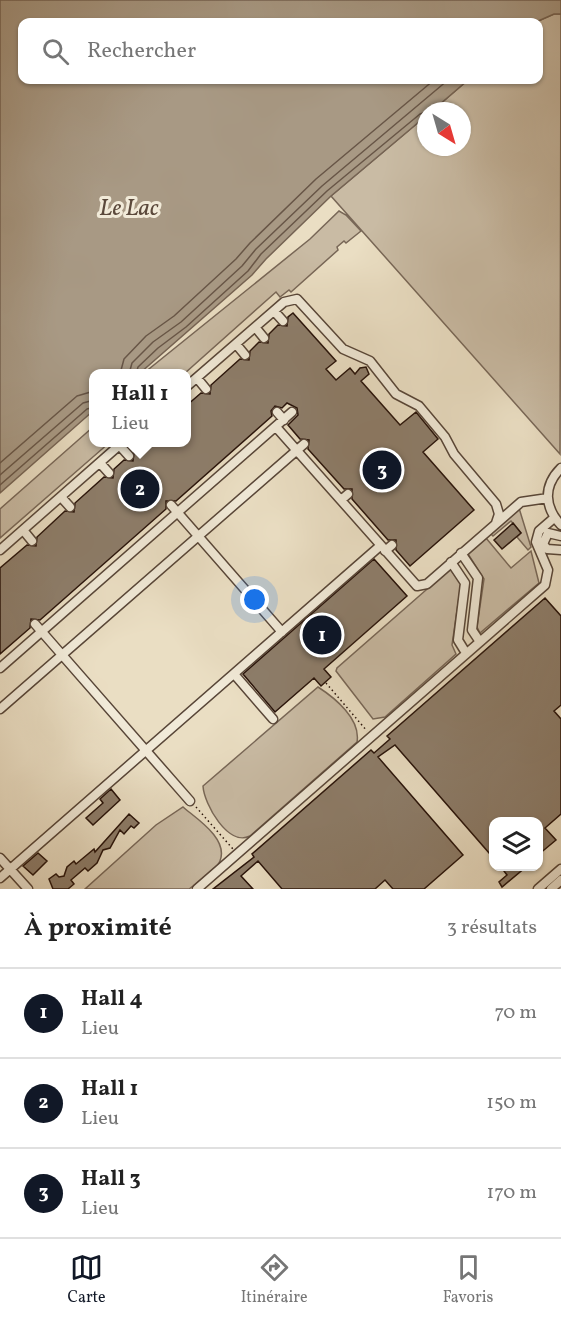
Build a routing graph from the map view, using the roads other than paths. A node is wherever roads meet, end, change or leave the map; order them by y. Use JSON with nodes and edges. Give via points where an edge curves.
{"nodes":[{"id":1,"x":274,"y":310,"type":"junction"},
{"id":2,"x":283,"y":321,"type":"dead end"},
{"id":3,"x":255,"y":327,"type":"junction"},
{"id":4,"x":264,"y":338,"type":"dead end"},
{"id":5,"x":236,"y":344,"type":"junction"},
{"id":6,"x":245,"y":355,"type":"dead end"},
{"id":7,"x":197,"y":378,"type":"junction"},
{"id":8,"x":191,"y":383,"type":"edge"},
{"id":9,"x":206,"y":389,"type":"dead end"},
{"id":10,"x":277,"y":412,"type":"dead end"},
{"id":11,"x":292,"y":412,"type":"dead end"},
{"id":12,"x":284,"y":420,"type":"junction"},
{"id":13,"x":276,"y":427,"type":"junction"},
{"id":14,"x":304,"y":444,"type":"dead end"},
{"id":15,"x":119,"y":447,"type":"edge"},
{"id":16,"x":124,"y":447,"type":"edge"},
{"id":17,"x":297,"y":450,"type":"junction"},
{"id":18,"x":129,"y":456,"type":"dead end"},
{"id":19,"x":100,"y":463,"type":"junction"},
{"id":20,"x":561,"y":468,"type":"edge"},
{"id":21,"x":109,"y":473,"type":"dead end"},
{"id":22,"x":61,"y":497,"type":"junction"},
{"id":23,"x":548,"y":498,"type":"junction"},
{"id":24,"x":171,"y":505,"type":"dead end"},
{"id":25,"x":70,"y":507,"type":"dead end"},
{"id":26,"x":177,"y":513,"type":"junction"},
{"id":27,"x":554,"y":518,"type":"junction"},
{"id":28,"x":496,"y":523,"type":"junction"},
{"id":29,"x":561,"y":525,"type":"edge"},
{"id":30,"x":23,"y":530,"type":"junction"},
{"id":31,"x":561,"y":536,"type":"edge"},
{"id":32,"x":198,"y":537,"type":"junction"},
{"id":33,"x":32,"y":541,"type":"dead end"},
{"id":34,"x":386,"y":547,"type":"junction"},
{"id":35,"x":0,"y":550,"type":"edge"},
{"id":36,"x":561,"y":550,"type":"edge"},
{"id":37,"x":462,"y":554,"type":"junction"},
{"id":38,"x":451,"y":562,"type":"junction"},
{"id":39,"x":35,"y":624,"type":"dead end"},
{"id":40,"x":42,"y":632,"type":"junction"},
{"id":41,"x":282,"y":632,"type":"junction"},
{"id":42,"x":480,"y":642,"type":"junction"},
{"id":43,"x":466,"y":653,"type":"junction"},
{"id":44,"x":63,"y":655,"type":"junction"},
{"id":45,"x":0,"y":668,"type":"edge"},
{"id":46,"x":234,"y":674,"type":"junction"},
{"id":47,"x":0,"y":709,"type":"edge"},
{"id":48,"x":273,"y":719,"type":"dead end"},
{"id":49,"x":146,"y":750,"type":"junction"},
{"id":50,"x":190,"y":801,"type":"road end"},
{"id":51,"x":0,"y":858,"type":"edge"},
{"id":52,"x":10,"y":869,"type":"junction"},
{"id":53,"x":561,"y":869,"type":"edge"},
{"id":54,"x":0,"y":878,"type":"edge"},
{"id":55,"x":561,"y":880,"type":"edge"},
{"id":56,"x":28,"y":889,"type":"edge"},
{"id":57,"x":197,"y":889,"type":"edge"},
{"id":58,"x":538,"y":889,"type":"edge"},
{"id":59,"x":551,"y":889,"type":"edge"}],
"edges":[{"from":1,"to":2,"type":"street"},
{"from":1,"to":3,"type":"street"},
{"from":1,"to":28,"type":"street","via":[[288,299],[300,300],[343,349],[370,361],[396,394],[419,406],[496,504]]},
{"from":3,"to":4,"type":"street"},
{"from":3,"to":5,"type":"street"},
{"from":5,"to":6,"type":"street"},
{"from":5,"to":7,"type":"street"},
{"from":7,"to":8,"type":"street"},
{"from":7,"to":9,"type":"street"},
{"from":10,"to":12,"type":"street"},
{"from":11,"to":12,"type":"street"},
{"from":12,"to":13,"type":"street"},
{"from":13,"to":17,"type":"street"},
{"from":13,"to":26,"type":"street"},
{"from":14,"to":17,"type":"street"},
{"from":15,"to":19,"type":"street"},
{"from":16,"to":18,"type":"street"},
{"from":17,"to":32,"type":"street"},
{"from":17,"to":34,"type":"street"},
{"from":19,"to":21,"type":"street"},
{"from":19,"to":22,"type":"street"},
{"from":20,"to":23,"type":"street","via":[[550,482]]},
{"from":22,"to":25,"type":"street"},
{"from":22,"to":30,"type":"street"},
{"from":23,"to":27,"type":"street"},
{"from":23,"to":28,"type":"street","via":[[521,502]]},
{"from":24,"to":26,"type":"street"},
{"from":26,"to":32,"type":"street"},
{"from":26,"to":40,"type":"street"},
{"from":27,"to":29,"type":"street"},
{"from":27,"to":42,"type":"street","via":[[540,531],[536,542],[548,570],[545,585]]},
{"from":28,"to":37,"type":"street"},
{"from":30,"to":33,"type":"street"},
{"from":30,"to":35,"type":"street"},
{"from":31,"to":36,"type":"street","via":[[548,533],[543,544],[547,549]]},
{"from":32,"to":41,"type":"street"},
{"from":32,"to":44,"type":"street"},
{"from":34,"to":38,"type":"street","via":[[417,586],[427,584]]},
{"from":34,"to":41,"type":"street"},
{"from":37,"to":38,"type":"street"},
{"from":37,"to":42,"type":"street","via":[[478,578],[472,630]]},
{"from":38,"to":43,"type":"street","via":[[465,583],[458,640]]},
{"from":39,"to":40,"type":"street"},
{"from":40,"to":44,"type":"street"},
{"from":40,"to":45,"type":"street"},
{"from":41,"to":46,"type":"street"},
{"from":42,"to":43,"type":"street"},
{"from":43,"to":57,"type":"street"},
{"from":44,"to":47,"type":"street"},
{"from":44,"to":49,"type":"street"},
{"from":46,"to":48,"type":"street"},
{"from":46,"to":49,"type":"street"},
{"from":49,"to":50,"type":"street"},
{"from":49,"to":52,"type":"street"},
{"from":51,"to":52,"type":"street"},
{"from":52,"to":54,"type":"street"},
{"from":52,"to":56,"type":"street"},
{"from":53,"to":58,"type":"street"},
{"from":55,"to":59,"type":"street"}]}
